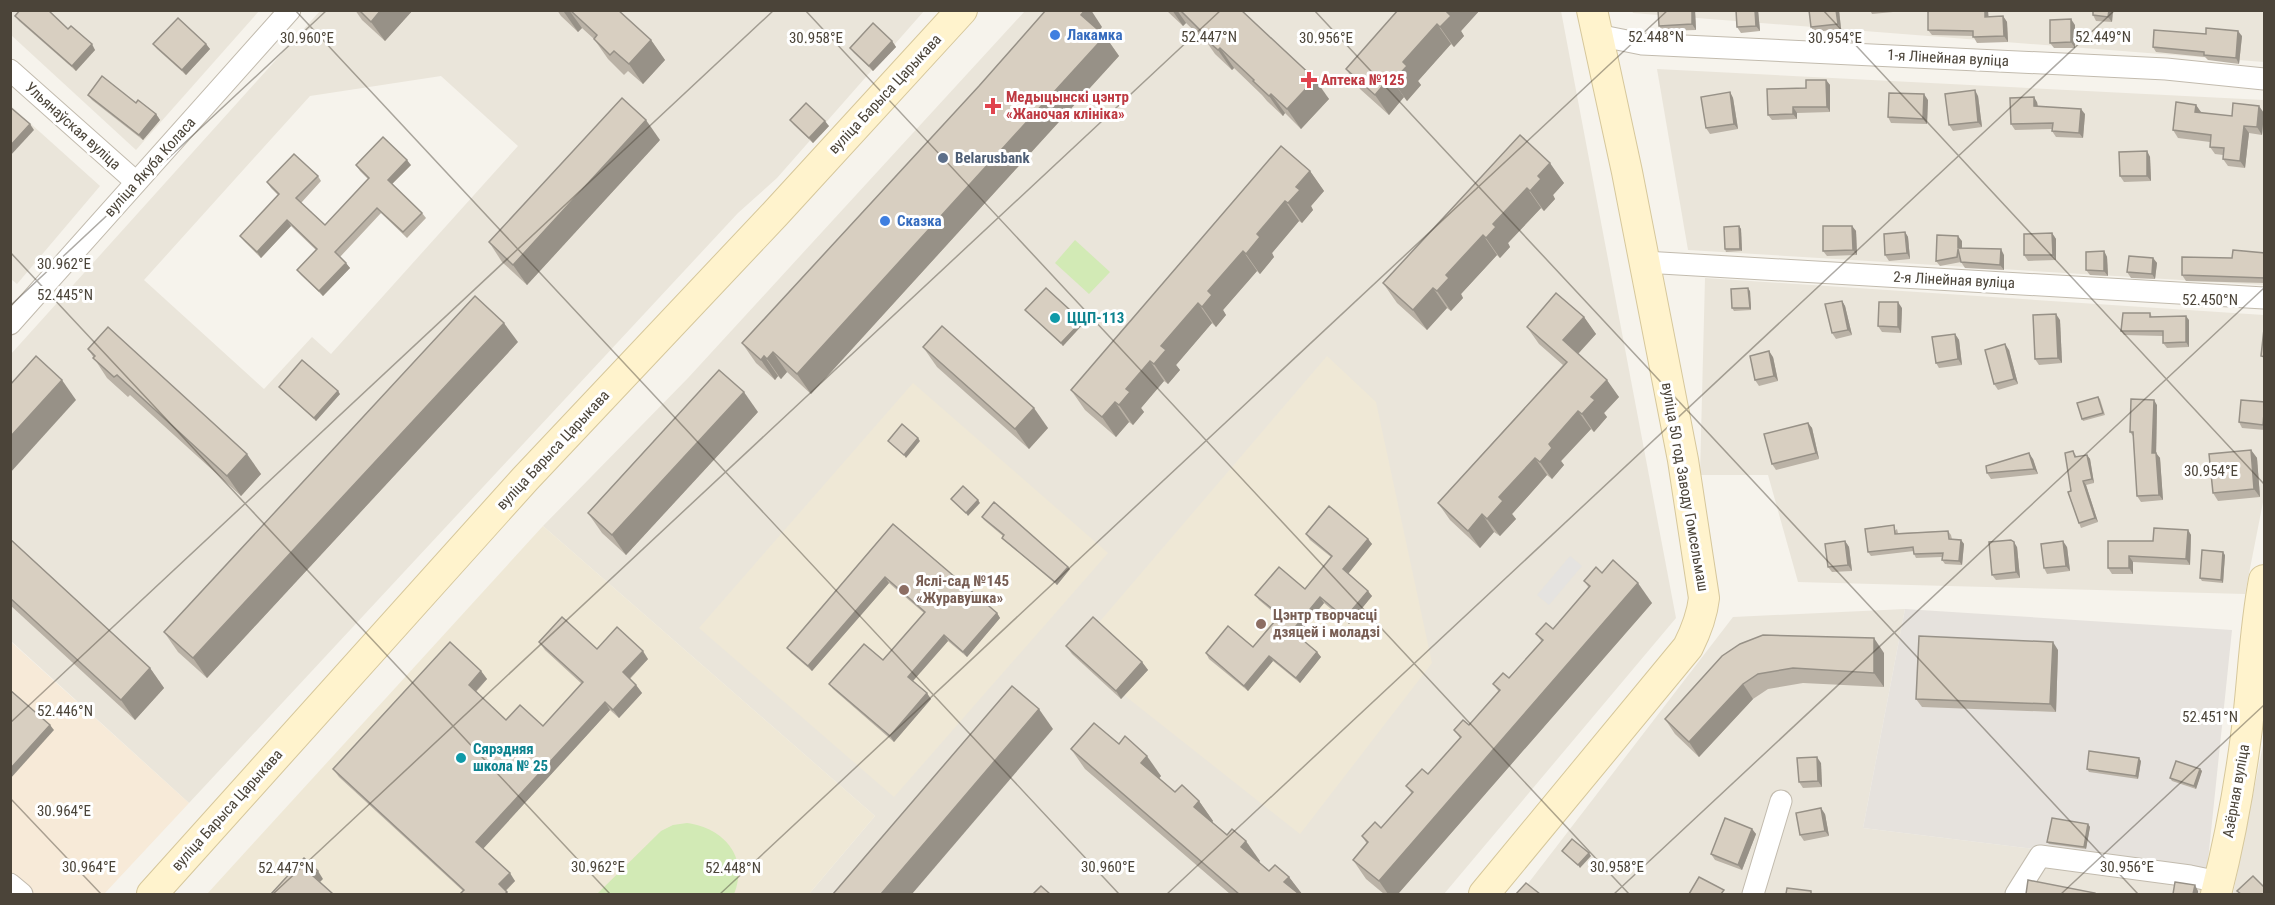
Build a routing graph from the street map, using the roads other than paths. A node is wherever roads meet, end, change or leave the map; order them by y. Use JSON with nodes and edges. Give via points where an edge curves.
{"nodes":[{"id":1,"x":290,"y":10,"type":"edge"},
{"id":2,"x":962,"y":10,"type":"edge"},
{"id":3,"x":1594,"y":23,"type":"edge"},
{"id":4,"x":10,"y":70,"type":"edge"},
{"id":5,"x":2265,"y":79,"type":"edge"},
{"id":6,"x":136,"y":182,"type":"junction"},
{"id":7,"x":1644,"y":262,"type":"junction"},
{"id":8,"x":2265,"y":298,"type":"edge"},
{"id":9,"x":10,"y":324,"type":"edge"},
{"id":10,"x":2265,"y":580,"type":"edge"},
{"id":11,"x":1781,"y":801,"type":"dead end"},
{"id":12,"x":10,"y":884,"type":"edge"},
{"id":13,"x":2218,"y":888,"type":"edge"},
{"id":14,"x":22,"y":894,"type":"edge"},
{"id":15,"x":152,"y":894,"type":"edge"},
{"id":16,"x":1484,"y":894,"type":"edge"},
{"id":17,"x":1753,"y":894,"type":"edge"},
{"id":18,"x":2016,"y":894,"type":"edge"}],
"edges":[{"from":1,"to":6,"type":"street","name":"вуліца Якуба Коласа"},
{"from":2,"to":15,"type":"street","name":"вуліца Барыса Царыкава","via":[[525,479]]},
{"from":3,"to":5,"type":"street","name":"1-я Лінейная вуліца","via":[[1642,44],[2166,69]]},
{"from":3,"to":7,"type":"street","name":"вуліца 50 год Заводу Гомсельмаш"},
{"from":4,"to":6,"type":"street","name":"Ульянаўская вуліца"},
{"from":6,"to":9,"type":"street","name":"вуліца Якуба Коласа"},
{"from":7,"to":8,"type":"street","name":"2-я Лінейная вуліца"},
{"from":7,"to":16,"type":"street","name":"вуліца 50 год Заводу Гомсельмаш","via":[[1683,460],[1703,609],[1688,647]]},
{"from":10,"to":13,"type":"street","name":"Азёрная вуліца","via":[[2246,735]]},
{"from":11,"to":17,"type":"street"},
{"from":12,"to":14,"type":"street"},
{"from":13,"to":18,"type":"street","via":[[2190,876],[2040,856]]}]}
